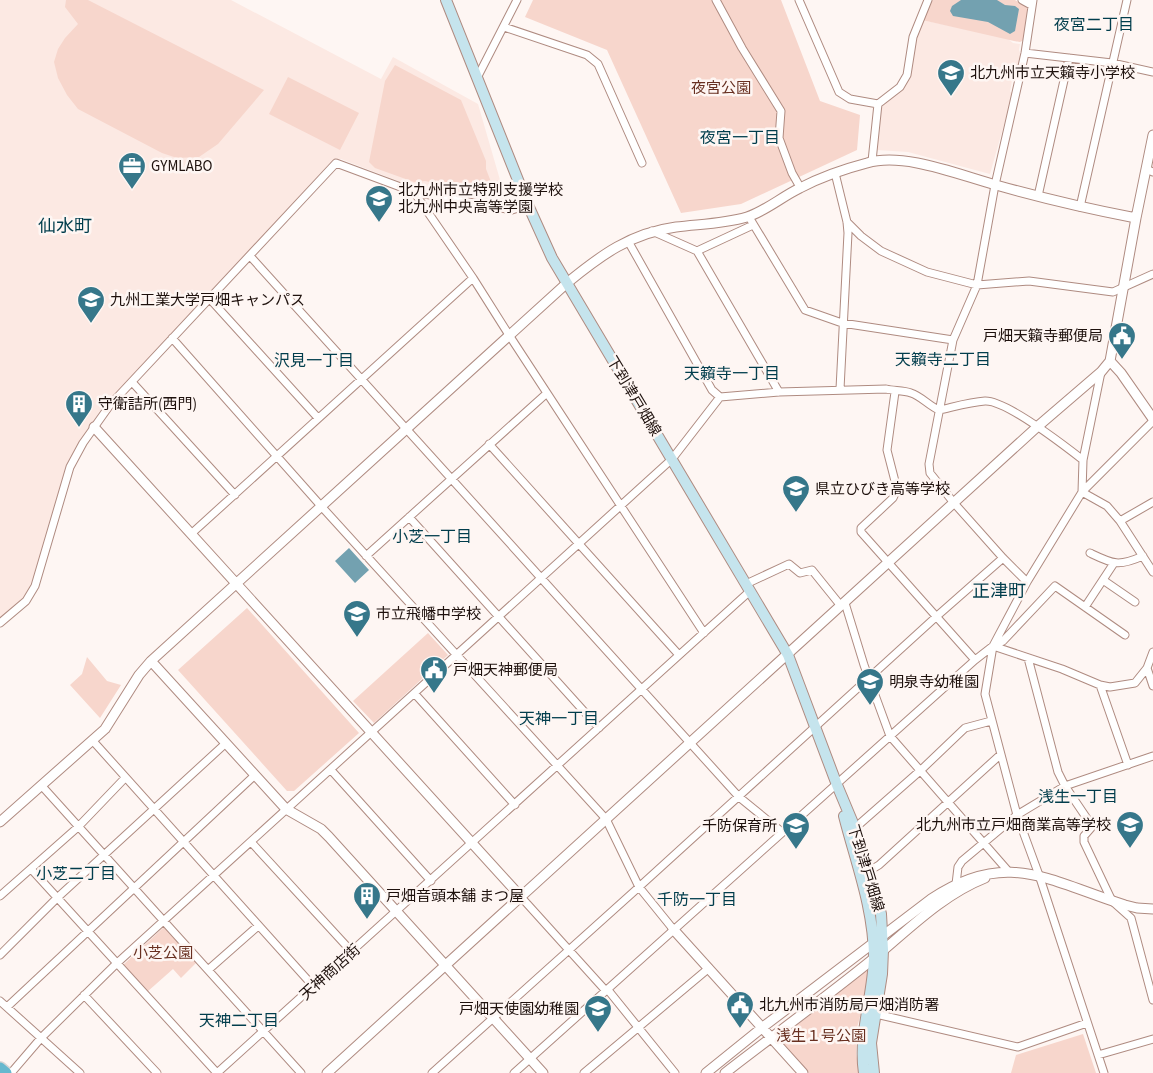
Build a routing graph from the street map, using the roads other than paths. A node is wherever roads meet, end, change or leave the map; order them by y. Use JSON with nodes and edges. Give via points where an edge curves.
{"nodes":[{"id":1,"x":446,"y":0,"type":"edge"},
{"id":2,"x":517,"y":0,"type":"edge"},
{"id":3,"x":716,"y":0,"type":"edge"},
{"id":4,"x":799,"y":0,"type":"edge"},
{"id":5,"x":921,"y":0,"type":"edge"},
{"id":6,"x":928,"y":0,"type":"edge"},
{"id":7,"x":1022,"y":0,"type":"edge"},
{"id":8,"x":1127,"y":0,"type":"edge"},
{"id":9,"x":1032,"y":2,"type":"edge"},
{"id":10,"x":924,"y":9,"type":"junction"},
{"id":11,"x":504,"y":27,"type":"junction"},
{"id":12,"x":1025,"y":52,"type":"junction"},
{"id":13,"x":1070,"y":58,"type":"junction"},
{"id":14,"x":1112,"y":63,"type":"junction"},
{"id":15,"x":1153,"y":72,"type":"edge"},
{"id":16,"x":476,"y":78,"type":"junction"},
{"id":17,"x":878,"y":104,"type":"junction"},
{"id":18,"x":1153,"y":135,"type":"edge"},
{"id":19,"x":872,"y":162,"type":"junction"},
{"id":20,"x":642,"y":163,"type":"dead end"},
{"id":21,"x":1149,"y":171,"type":"edge"},
{"id":22,"x":835,"y":173,"type":"junction"},
{"id":23,"x":995,"y":185,"type":"junction"},
{"id":24,"x":800,"y":187,"type":"junction"},
{"id":25,"x":414,"y":192,"type":"junction"},
{"id":26,"x":1038,"y":196,"type":"junction"},
{"id":27,"x":528,"y":205,"type":"junction"},
{"id":28,"x":1080,"y":207,"type":"junction"},
{"id":29,"x":1136,"y":218,"type":"junction"},
{"id":30,"x":751,"y":221,"type":"junction"},
{"id":31,"x":847,"y":222,"type":"junction"},
{"id":32,"x":652,"y":231,"type":"junction"},
{"id":33,"x":628,"y":241,"type":"junction"},
{"id":34,"x":697,"y":251,"type":"junction"},
{"id":35,"x":250,"y":256,"type":"junction"},
{"id":36,"x":1153,"y":274,"type":"edge"},
{"id":37,"x":473,"y":278,"type":"junction"},
{"id":38,"x":567,"y":283,"type":"junction"},
{"id":39,"x":977,"y":285,"type":"junction"},
{"id":40,"x":1123,"y":287,"type":"junction"},
{"id":41,"x":210,"y":298,"type":"junction"},
{"id":42,"x":842,"y":323,"type":"junction"},
{"id":43,"x":509,"y":335,"type":"junction"},
{"id":44,"x":172,"y":338,"type":"junction"},
{"id":45,"x":953,"y":340,"type":"junction"},
{"id":46,"x":1110,"y":361,"type":"junction"},
{"id":47,"x":1101,"y":372,"type":"junction"},
{"id":48,"x":362,"y":379,"type":"junction"},
{"id":49,"x":132,"y":382,"type":"junction"},
{"id":50,"x":840,"y":389,"type":"junction"},
{"id":51,"x":779,"y":392,"type":"junction"},
{"id":52,"x":895,"y":392,"type":"junction"},
{"id":53,"x":547,"y":393,"type":"junction"},
{"id":54,"x":720,"y":397,"type":"junction"},
{"id":55,"x":939,"y":410,"type":"junction"},
{"id":56,"x":318,"y":418,"type":"junction"},
{"id":57,"x":1153,"y":420,"type":"edge"},
{"id":58,"x":94,"y":427,"type":"junction"},
{"id":59,"x":1038,"y":427,"type":"junction"},
{"id":60,"x":406,"y":428,"type":"junction"},
{"id":61,"x":489,"y":444,"type":"junction"},
{"id":62,"x":277,"y":455,"type":"junction"},
{"id":63,"x":672,"y":459,"type":"junction"},
{"id":64,"x":1084,"y":460,"type":"junction"},
{"id":65,"x":452,"y":478,"type":"junction"},
{"id":66,"x":1082,"y":492,"type":"junction"},
{"id":67,"x":235,"y":495,"type":"junction"},
{"id":68,"x":1153,"y":502,"type":"edge"},
{"id":69,"x":954,"y":503,"type":"junction"},
{"id":70,"x":621,"y":505,"type":"junction"},
{"id":71,"x":321,"y":506,"type":"junction"},
{"id":72,"x":409,"y":517,"type":"junction"},
{"id":73,"x":1120,"y":521,"type":"junction"},
{"id":74,"x":191,"y":534,"type":"junction"},
{"id":75,"x":579,"y":543,"type":"junction"},
{"id":76,"x":1090,"y":553,"type":"dead end"},
{"id":77,"x":366,"y":556,"type":"junction"},
{"id":78,"x":1142,"y":556,"type":"junction"},
{"id":79,"x":1003,"y":558,"type":"junction"},
{"id":80,"x":888,"y":563,"type":"junction"},
{"id":81,"x":1114,"y":563,"type":"junction"},
{"id":82,"x":1153,"y":572,"type":"edge"},
{"id":83,"x":541,"y":578,"type":"junction"},
{"id":84,"x":1103,"y":580,"type":"junction"},
{"id":85,"x":1027,"y":582,"type":"junction"},
{"id":86,"x":236,"y":584,"type":"junction"},
{"id":87,"x":748,"y":588,"type":"junction"},
{"id":88,"x":1135,"y":602,"type":"dead end"},
{"id":89,"x":843,"y":604,"type":"junction"},
{"id":90,"x":1085,"y":608,"type":"junction"},
{"id":91,"x":499,"y":616,"type":"junction"},
{"id":92,"x":936,"y":616,"type":"junction"},
{"id":93,"x":0,"y":623,"type":"edge"},
{"id":94,"x":704,"y":633,"type":"junction"},
{"id":95,"x":1125,"y":636,"type":"dead end"},
{"id":96,"x":993,"y":646,"type":"junction"},
{"id":97,"x":1153,"y":652,"type":"edge"},
{"id":98,"x":456,"y":655,"type":"junction"},
{"id":99,"x":679,"y":655,"type":"junction"},
{"id":100,"x":788,"y":655,"type":"junction"},
{"id":101,"x":1028,"y":658,"type":"junction"},
{"id":102,"x":975,"y":660,"type":"junction"},
{"id":103,"x":151,"y":661,"type":"junction"},
{"id":104,"x":1147,"y":668,"type":"junction"},
{"id":105,"x":870,"y":678,"type":"junction"},
{"id":106,"x":1100,"y":685,"type":"junction"},
{"id":107,"x":1153,"y":686,"type":"edge"},
{"id":108,"x":642,"y":689,"type":"junction"},
{"id":109,"x":414,"y":694,"type":"junction"},
{"id":110,"x":991,"y":721,"type":"junction"},
{"id":111,"x":815,"y":727,"type":"junction"},
{"id":112,"x":599,"y":728,"type":"junction"},
{"id":113,"x":372,"y":733,"type":"junction"},
{"id":114,"x":890,"y":736,"type":"junction"},
{"id":115,"x":93,"y":741,"type":"junction"},
{"id":116,"x":226,"y":743,"type":"junction"},
{"id":117,"x":691,"y":743,"type":"junction"},
{"id":118,"x":1000,"y":755,"type":"junction"},
{"id":119,"x":1153,"y":756,"type":"edge"},
{"id":120,"x":1128,"y":765,"type":"junction"},
{"id":121,"x":558,"y":766,"type":"junction"},
{"id":122,"x":331,"y":770,"type":"junction"},
{"id":123,"x":921,"y":770,"type":"junction"},
{"id":124,"x":255,"y":775,"type":"junction"},
{"id":125,"x":125,"y":778,"type":"junction"},
{"id":126,"x":41,"y":785,"type":"junction"},
{"id":127,"x":837,"y":785,"type":"junction"},
{"id":128,"x":1065,"y":786,"type":"junction"},
{"id":129,"x":739,"y":797,"type":"junction"},
{"id":130,"x":950,"y":802,"type":"junction"},
{"id":131,"x":515,"y":805,"type":"junction"},
{"id":132,"x":286,"y":809,"type":"junction"},
{"id":133,"x":154,"y":810,"type":"junction"},
{"id":134,"x":1017,"y":814,"type":"junction"},
{"id":135,"x":606,"y":820,"type":"junction"},
{"id":136,"x":0,"y":822,"type":"edge"},
{"id":137,"x":78,"y":827,"type":"junction"},
{"id":138,"x":855,"y":828,"type":"junction"},
{"id":139,"x":782,"y":832,"type":"junction"},
{"id":140,"x":183,"y":842,"type":"junction"},
{"id":141,"x":251,"y":842,"type":"junction"},
{"id":142,"x":984,"y":842,"type":"junction"},
{"id":143,"x":472,"y":844,"type":"junction"},
{"id":144,"x":104,"y":856,"type":"junction"},
{"id":145,"x":32,"y":870,"type":"junction"},
{"id":146,"x":869,"y":871,"type":"junction"},
{"id":147,"x":1009,"y":872,"type":"junction"},
{"id":148,"x":1039,"y":875,"type":"junction"},
{"id":149,"x":213,"y":876,"type":"junction"},
{"id":150,"x":431,"y":881,"type":"junction"},
{"id":151,"x":956,"y":884,"type":"junction"},
{"id":152,"x":133,"y":888,"type":"junction"},
{"id":153,"x":640,"y":888,"type":"junction"},
{"id":154,"x":0,"y":896,"type":"edge"},
{"id":155,"x":521,"y":897,"type":"junction"},
{"id":156,"x":57,"y":898,"type":"junction"},
{"id":157,"x":1112,"y":901,"type":"junction"},
{"id":158,"x":1153,"y":909,"type":"edge"},
{"id":159,"x":397,"y":912,"type":"junction"},
{"id":160,"x":164,"y":921,"type":"junction"},
{"id":161,"x":258,"y":926,"type":"junction"},
{"id":162,"x":673,"y":929,"type":"junction"},
{"id":163,"x":86,"y":931,"type":"junction"},
{"id":164,"x":882,"y":937,"type":"junction"},
{"id":165,"x":873,"y":944,"type":"junction"},
{"id":166,"x":568,"y":950,"type":"junction"},
{"id":167,"x":883,"y":950,"type":"junction"},
{"id":168,"x":352,"y":952,"type":"junction"},
{"id":169,"x":0,"y":955,"type":"edge"},
{"id":170,"x":874,"y":958,"type":"junction"},
{"id":171,"x":116,"y":964,"type":"junction"},
{"id":172,"x":445,"y":965,"type":"junction"},
{"id":173,"x":709,"y":968,"type":"junction"},
{"id":174,"x":208,"y":970,"type":"junction"},
{"id":175,"x":314,"y":987,"type":"junction"},
{"id":176,"x":607,"y":991,"type":"junction"},
{"id":177,"x":84,"y":994,"type":"junction"},
{"id":178,"x":1153,"y":1000,"type":"edge"},
{"id":179,"x":0,"y":1001,"type":"edge"},
{"id":180,"x":7,"y":1007,"type":"junction"},
{"id":181,"x":876,"y":1014,"type":"junction"},
{"id":182,"x":494,"y":1018,"type":"junction"},
{"id":183,"x":1087,"y":1022,"type":"junction"},
{"id":184,"x":638,"y":1028,"type":"junction"},
{"id":185,"x":763,"y":1028,"type":"junction"},
{"id":186,"x":264,"y":1032,"type":"junction"},
{"id":187,"x":771,"y":1037,"type":"junction"},
{"id":188,"x":41,"y":1038,"type":"junction"},
{"id":189,"x":1153,"y":1038,"type":"edge"},
{"id":190,"x":1098,"y":1055,"type":"junction"},
{"id":191,"x":531,"y":1058,"type":"junction"},
{"id":192,"x":0,"y":1068,"type":"edge"},
{"id":193,"x":6,"y":1073,"type":"edge"},
{"id":194,"x":11,"y":1073,"type":"edge"},
{"id":195,"x":80,"y":1073,"type":"edge"},
{"id":196,"x":157,"y":1073,"type":"edge"},
{"id":197,"x":217,"y":1073,"type":"edge"},
{"id":198,"x":301,"y":1073,"type":"edge"},
{"id":199,"x":326,"y":1073,"type":"edge"},
{"id":200,"x":432,"y":1073,"type":"edge"},
{"id":201,"x":514,"y":1073,"type":"edge"},
{"id":202,"x":543,"y":1073,"type":"edge"},
{"id":203,"x":584,"y":1073,"type":"edge"},
{"id":204,"x":675,"y":1073,"type":"edge"},
{"id":205,"x":706,"y":1073,"type":"edge"},
{"id":206,"x":725,"y":1073,"type":"edge"},
{"id":207,"x":803,"y":1073,"type":"edge"},
{"id":208,"x":864,"y":1073,"type":"edge"},
{"id":209,"x":874,"y":1073,"type":"edge"},
{"id":210,"x":1104,"y":1073,"type":"edge"}],
"edges":[{"from":1,"to":16,"type":"main road","name":"下到津戸畑線"},
{"from":2,"to":11,"type":"street"},
{"from":3,"to":24,"type":"street","via":[[781,111],[779,138]]},
{"from":4,"to":17,"type":"street","via":[[838,92],[850,100]]},
{"from":5,"to":10,"type":"street"},
{"from":6,"to":10,"type":"street"},
{"from":7,"to":9,"type":"street"},
{"from":8,"to":14,"type":"street"},
{"from":9,"to":12,"type":"street"},
{"from":10,"to":17,"type":"street","via":[[913,37],[907,75],[900,86]]},
{"from":11,"to":16,"type":"street"},
{"from":11,"to":20,"type":"street","via":[[594,59]]},
{"from":12,"to":13,"type":"street"},
{"from":12,"to":23,"type":"street"},
{"from":13,"to":14,"type":"street"},
{"from":13,"to":26,"type":"street"},
{"from":14,"to":15,"type":"street"},
{"from":14,"to":28,"type":"street"},
{"from":16,"to":27,"type":"main road","name":"下到津戸畑線"},
{"from":17,"to":19,"type":"street"},
{"from":18,"to":21,"type":"street"},
{"from":19,"to":22,"type":"street"},
{"from":19,"to":23,"type":"street","via":[[911,162]]},
{"from":21,"to":29,"type":"street"},
{"from":22,"to":24,"type":"street"},
{"from":22,"to":31,"type":"street"},
{"from":23,"to":26,"type":"street"},
{"from":23,"to":39,"type":"street"},
{"from":24,"to":30,"type":"street"},
{"from":25,"to":27,"type":"street","via":[[512,210]]},
{"from":25,"to":35,"type":"street","via":[[336,163]]},
{"from":25,"to":37,"type":"street"},
{"from":26,"to":28,"type":"street"},
{"from":27,"to":38,"type":"main road","name":"下到津戸畑線"},
{"from":28,"to":29,"type":"street"},
{"from":29,"to":40,"type":"street"},
{"from":30,"to":32,"type":"street"},
{"from":30,"to":34,"type":"street"},
{"from":30,"to":42,"type":"street","via":[[801,306]]},
{"from":31,"to":39,"type":"street","via":[[881,252],[927,272]]},
{"from":31,"to":42,"type":"street"},
{"from":32,"to":33,"type":"street"},
{"from":32,"to":34,"type":"street"},
{"from":33,"to":38,"type":"street"},
{"from":33,"to":54,"type":"street","via":[[712,390]]},
{"from":34,"to":51,"type":"street"},
{"from":35,"to":41,"type":"street"},
{"from":35,"to":48,"type":"street"},
{"from":36,"to":40,"type":"street"},
{"from":37,"to":43,"type":"street"},
{"from":37,"to":48,"type":"street"},
{"from":38,"to":43,"type":"street"},
{"from":38,"to":63,"type":"main road","name":"下到津戸畑線"},
{"from":39,"to":40,"type":"street","via":[[1030,281],[1113,292]]},
{"from":39,"to":45,"type":"street"},
{"from":40,"to":46,"type":"street"},
{"from":41,"to":44,"type":"street"},
{"from":41,"to":56,"type":"street"},
{"from":42,"to":45,"type":"street"},
{"from":42,"to":50,"type":"street"},
{"from":43,"to":53,"type":"street"},
{"from":43,"to":60,"type":"street"},
{"from":44,"to":49,"type":"street"},
{"from":44,"to":62,"type":"street"},
{"from":45,"to":55,"type":"street"},
{"from":46,"to":47,"type":"street"},
{"from":46,"to":57,"type":"street"},
{"from":47,"to":59,"type":"street"},
{"from":47,"to":64,"type":"street"},
{"from":48,"to":56,"type":"street"},
{"from":48,"to":60,"type":"street"},
{"from":49,"to":58,"type":"street"},
{"from":49,"to":67,"type":"street"},
{"from":50,"to":51,"type":"street"},
{"from":50,"to":52,"type":"street","via":[[886,389]]},
{"from":51,"to":54,"type":"street"},
{"from":52,"to":55,"type":"street","via":[[911,392]]},
{"from":52,"to":80,"type":"street","via":[[887,450],[897,490],[861,532]]},
{"from":53,"to":61,"type":"street"},
{"from":53,"to":70,"type":"street"},
{"from":54,"to":63,"type":"street"},
{"from":55,"to":59,"type":"street","via":[[985,401],[996,402]]},
{"from":55,"to":69,"type":"street","via":[[930,453],[930,473]]},
{"from":56,"to":62,"type":"street"},
{"from":57,"to":66,"type":"street"},
{"from":58,"to":74,"type":"street"},
{"from":58,"to":93,"type":"street","via":[[70,467],[36,586],[29,598]]},
{"from":59,"to":64,"type":"street"},
{"from":59,"to":69,"type":"street"},
{"from":60,"to":65,"type":"street"},
{"from":60,"to":71,"type":"street"},
{"from":61,"to":65,"type":"street"},
{"from":61,"to":75,"type":"street"},
{"from":62,"to":67,"type":"street"},
{"from":62,"to":71,"type":"street"},
{"from":63,"to":70,"type":"street"},
{"from":63,"to":87,"type":"main road","name":"下到津戸畑線"},
{"from":64,"to":66,"type":"street"},
{"from":65,"to":72,"type":"street"},
{"from":65,"to":83,"type":"street"},
{"from":66,"to":73,"type":"street","via":[[1107,506]]},
{"from":66,"to":85,"type":"street"},
{"from":67,"to":74,"type":"street"},
{"from":68,"to":73,"type":"street"},
{"from":69,"to":79,"type":"street"},
{"from":69,"to":80,"type":"street"},
{"from":70,"to":75,"type":"street"},
{"from":70,"to":94,"type":"street"},
{"from":71,"to":77,"type":"street"},
{"from":71,"to":86,"type":"street"},
{"from":72,"to":77,"type":"street"},
{"from":72,"to":91,"type":"street"},
{"from":73,"to":78,"type":"street"},
{"from":74,"to":86,"type":"street"},
{"from":75,"to":83,"type":"street"},
{"from":75,"to":99,"type":"street"},
{"from":76,"to":81,"type":"street"},
{"from":77,"to":98,"type":"street"},
{"from":78,"to":81,"type":"street"},
{"from":78,"to":82,"type":"street"},
{"from":79,"to":85,"type":"street"},
{"from":79,"to":92,"type":"street"},
{"from":80,"to":89,"type":"street"},
{"from":80,"to":92,"type":"street"},
{"from":81,"to":84,"type":"street"},
{"from":83,"to":91,"type":"street"},
{"from":83,"to":108,"type":"street"},
{"from":84,"to":88,"type":"street"},
{"from":84,"to":90,"type":"street"},
{"from":85,"to":96,"type":"street"},
{"from":86,"to":103,"type":"street"},
{"from":86,"to":113,"type":"street"},
{"from":87,"to":89,"type":"street","name":"天神商店街","via":[[789,564],[800,573],[812,570]]},
{"from":87,"to":94,"type":"street","name":"天神商店街"},
{"from":87,"to":100,"type":"main road","name":"下到津戸畑線"},
{"from":89,"to":100,"type":"street"},
{"from":89,"to":105,"type":"street"},
{"from":90,"to":95,"type":"street"},
{"from":90,"to":96,"type":"street","via":[[1055,586],[1002,641]]},
{"from":91,"to":98,"type":"street"},
{"from":91,"to":112,"type":"street"},
{"from":92,"to":102,"type":"street"},
{"from":92,"to":105,"type":"street"},
{"from":94,"to":99,"type":"street","name":"天神商店街"},
{"from":96,"to":101,"type":"street"},
{"from":96,"to":102,"type":"street"},
{"from":96,"to":110,"type":"street","via":[[985,694]]},
{"from":97,"to":104,"type":"street"},
{"from":98,"to":109,"type":"street"},
{"from":98,"to":121,"type":"street"},
{"from":99,"to":108,"type":"street","name":"天神商店街"},
{"from":100,"to":111,"type":"main road","name":"下到津戸畑線"},
{"from":100,"to":117,"type":"street"},
{"from":101,"to":106,"type":"street"},
{"from":101,"to":128,"type":"street","via":[[1058,772]]},
{"from":102,"to":114,"type":"street"},
{"from":103,"to":115,"type":"street","via":[[114,718]]},
{"from":103,"to":116,"type":"street"},
{"from":104,"to":106,"type":"street","via":[[1135,683],[1110,687]]},
{"from":104,"to":107,"type":"street"},
{"from":105,"to":111,"type":"street"},
{"from":105,"to":114,"type":"street"},
{"from":106,"to":120,"type":"street"},
{"from":108,"to":112,"type":"street","name":"天神商店街"},
{"from":108,"to":117,"type":"street"},
{"from":109,"to":113,"type":"street"},
{"from":109,"to":131,"type":"street"},
{"from":110,"to":118,"type":"street"},
{"from":110,"to":123,"type":"street","via":[[965,728]]},
{"from":111,"to":127,"type":"main road","name":"下到津戸畑線"},
{"from":111,"to":129,"type":"street"},
{"from":112,"to":121,"type":"street","name":"天神商店街"},
{"from":113,"to":122,"type":"street"},
{"from":113,"to":143,"type":"street"},
{"from":114,"to":123,"type":"street"},
{"from":114,"to":127,"type":"street"},
{"from":115,"to":125,"type":"street"},
{"from":115,"to":126,"type":"street"},
{"from":116,"to":124,"type":"street"},
{"from":116,"to":133,"type":"street"},
{"from":117,"to":129,"type":"street"},
{"from":117,"to":135,"type":"street"},
{"from":118,"to":130,"type":"street"},
{"from":118,"to":134,"type":"street"},
{"from":119,"to":120,"type":"street"},
{"from":120,"to":128,"type":"street"},
{"from":121,"to":131,"type":"street","name":"天神商店街"},
{"from":121,"to":135,"type":"street"},
{"from":122,"to":132,"type":"street"},
{"from":122,"to":150,"type":"street"},
{"from":123,"to":130,"type":"street"},
{"from":123,"to":138,"type":"street"},
{"from":124,"to":132,"type":"street"},
{"from":124,"to":140,"type":"street"},
{"from":125,"to":133,"type":"street"},
{"from":125,"to":137,"type":"street"},
{"from":126,"to":136,"type":"street"},
{"from":126,"to":137,"type":"street"},
{"from":127,"to":138,"type":"main road","name":"下到津戸畑線"},
{"from":127,"to":139,"type":"street"},
{"from":127,"to":165,"type":"main road","name":"下到津戸畑線","via":[[866,897]]},
{"from":128,"to":134,"type":"street"},
{"from":128,"to":157,"type":"street","via":[[1090,823],[1084,842]]},
{"from":129,"to":139,"type":"street"},
{"from":129,"to":153,"type":"street"},
{"from":130,"to":142,"type":"street"},
{"from":130,"to":146,"type":"street"},
{"from":131,"to":143,"type":"street","name":"天神商店街"},
{"from":132,"to":141,"type":"street"},
{"from":132,"to":159,"type":"street","via":[[320,829]]},
{"from":133,"to":140,"type":"street"},
{"from":133,"to":144,"type":"street"},
{"from":134,"to":142,"type":"street"},
{"from":134,"to":148,"type":"street"},
{"from":135,"to":153,"type":"street"},
{"from":135,"to":155,"type":"street"},
{"from":137,"to":144,"type":"street"},
{"from":137,"to":145,"type":"street"},
{"from":138,"to":146,"type":"main road","name":"下到津戸畑線"},
{"from":139,"to":162,"type":"street"},
{"from":140,"to":149,"type":"street"},
{"from":140,"to":152,"type":"street"},
{"from":141,"to":149,"type":"street"},
{"from":141,"to":168,"type":"street"},
{"from":142,"to":147,"type":"street"},
{"from":142,"to":151,"type":"street","via":[[958,867]]},
{"from":143,"to":150,"type":"street","name":"天神商店街"},
{"from":143,"to":155,"type":"street"},
{"from":144,"to":152,"type":"street"},
{"from":144,"to":156,"type":"street"},
{"from":145,"to":154,"type":"street"},
{"from":145,"to":156,"type":"street"},
{"from":146,"to":164,"type":"main road","name":"下到津戸畑線"},
{"from":147,"to":148,"type":"street"},
{"from":147,"to":151,"type":"street","via":[[989,873]]},
{"from":147,"to":167,"type":"street","via":[[979,881],[950,897]]},
{"from":148,"to":157,"type":"street"},
{"from":148,"to":183,"type":"street"},
{"from":149,"to":160,"type":"street"},
{"from":149,"to":161,"type":"street"},
{"from":150,"to":159,"type":"street","name":"天神商店街"},
{"from":151,"to":164,"type":"street"},
{"from":152,"to":160,"type":"street"},
{"from":152,"to":163,"type":"street"},
{"from":153,"to":162,"type":"street"},
{"from":153,"to":166,"type":"street"},
{"from":155,"to":166,"type":"street"},
{"from":155,"to":172,"type":"street"},
{"from":156,"to":163,"type":"street"},
{"from":156,"to":169,"type":"street"},
{"from":157,"to":158,"type":"street"},
{"from":157,"to":178,"type":"street","via":[[1130,918]]},
{"from":159,"to":168,"type":"street","name":"天神商店街"},
{"from":159,"to":172,"type":"street"},
{"from":160,"to":171,"type":"street"},
{"from":160,"to":174,"type":"street"},
{"from":161,"to":174,"type":"street"},
{"from":161,"to":175,"type":"street"},
{"from":162,"to":173,"type":"street"},
{"from":162,"to":176,"type":"street"},
{"from":163,"to":171,"type":"street"},
{"from":163,"to":180,"type":"street"},
{"from":164,"to":165,"type":"street"},
{"from":164,"to":167,"type":"main road","name":"下到津戸畑線"},
{"from":165,"to":170,"type":"main road","name":"下到津戸畑線"},
{"from":165,"to":185,"type":"street"},
{"from":166,"to":176,"type":"street"},
{"from":166,"to":182,"type":"street"},
{"from":167,"to":170,"type":"street"},
{"from":167,"to":181,"type":"main road","name":"下到津戸畑線"},
{"from":168,"to":175,"type":"street","name":"天神商店街"},
{"from":170,"to":187,"type":"street"},
{"from":170,"to":208,"type":"main road","name":"下到津戸畑線","via":[[862,1044]]},
{"from":171,"to":177,"type":"street"},
{"from":171,"to":197,"type":"street"},
{"from":172,"to":182,"type":"street"},
{"from":172,"to":199,"type":"street"},
{"from":173,"to":184,"type":"street"},
{"from":173,"to":185,"type":"street"},
{"from":174,"to":186,"type":"street"},
{"from":175,"to":186,"type":"street","name":"天神商店街"},
{"from":176,"to":184,"type":"street"},
{"from":176,"to":191,"type":"street"},
{"from":177,"to":188,"type":"street"},
{"from":177,"to":196,"type":"street"},
{"from":179,"to":180,"type":"street"},
{"from":180,"to":188,"type":"street"},
{"from":181,"to":183,"type":"street","via":[[1018,1047]]},
{"from":181,"to":209,"type":"main road","name":"下到津戸畑線","via":[[871,1043]]},
{"from":182,"to":191,"type":"street"},
{"from":182,"to":200,"type":"street"},
{"from":183,"to":190,"type":"street"},
{"from":184,"to":203,"type":"street"},
{"from":184,"to":204,"type":"street"},
{"from":185,"to":187,"type":"street"},
{"from":185,"to":205,"type":"street"},
{"from":186,"to":197,"type":"street","name":"天神商店街"},
{"from":186,"to":198,"type":"street"},
{"from":187,"to":206,"type":"street"},
{"from":187,"to":207,"type":"street"},
{"from":188,"to":194,"type":"street"},
{"from":188,"to":195,"type":"street"},
{"from":189,"to":190,"type":"street"},
{"from":190,"to":210,"type":"street"},
{"from":191,"to":201,"type":"street"},
{"from":191,"to":202,"type":"street"},
{"from":192,"to":193,"type":"highway"}]}
